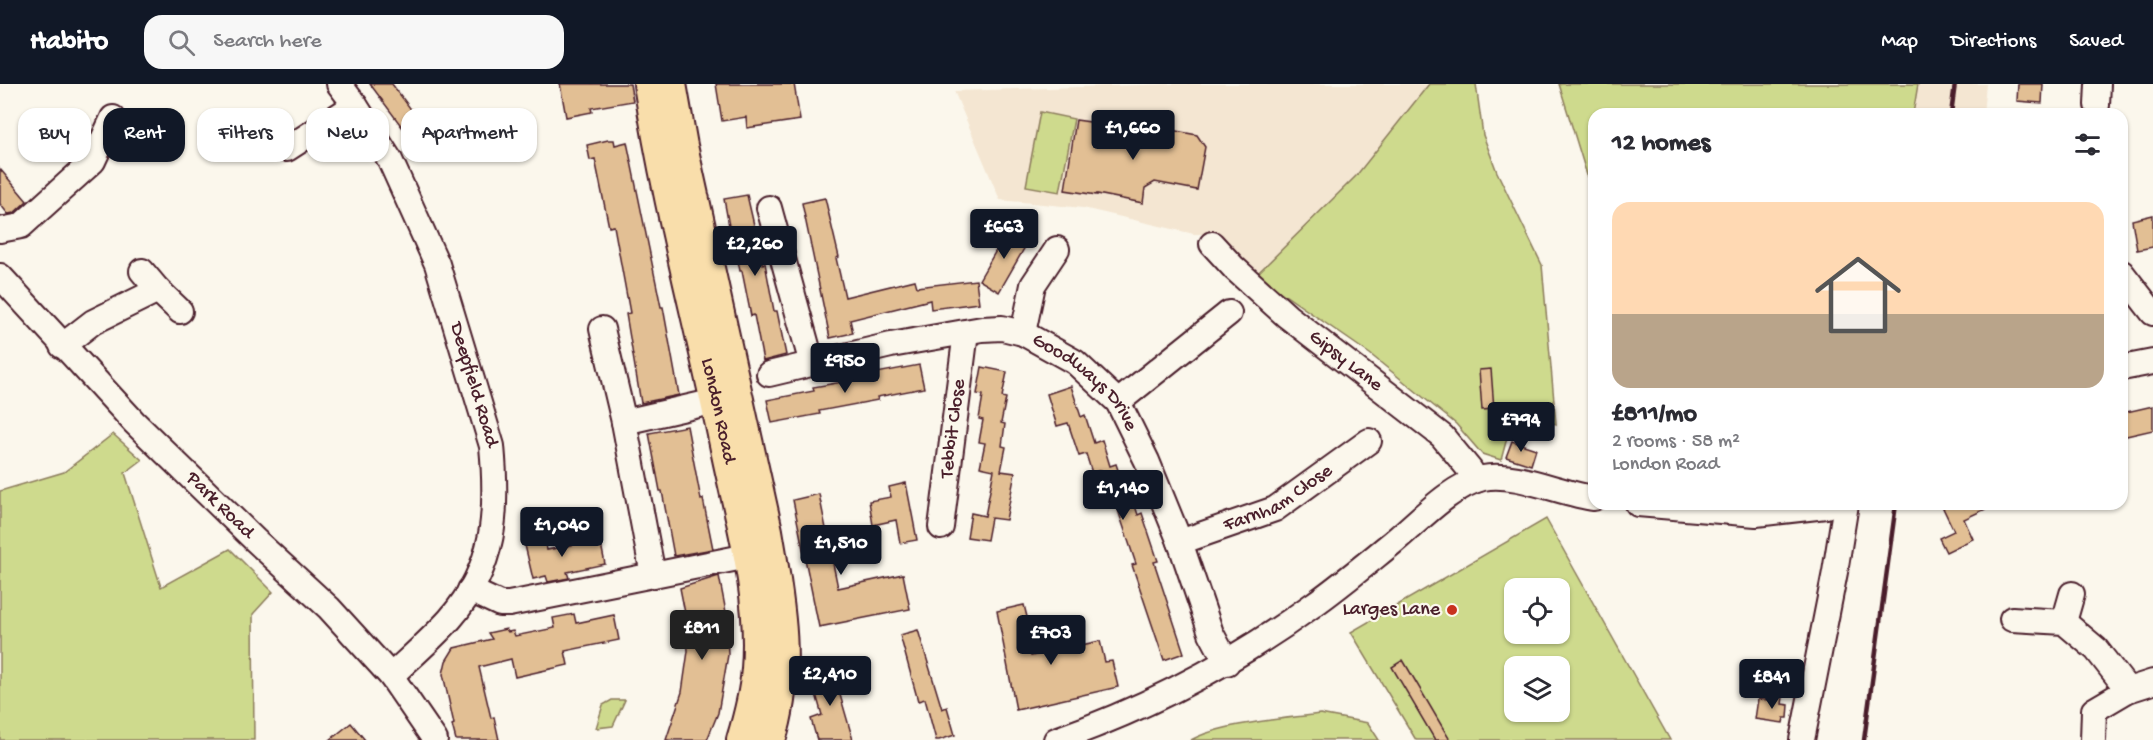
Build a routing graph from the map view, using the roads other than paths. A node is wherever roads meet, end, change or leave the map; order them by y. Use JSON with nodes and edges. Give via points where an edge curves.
{"nodes":[{"id":1,"x":339,"y":84,"type":"edge"},
{"id":2,"x":649,"y":84,"type":"edge"},
{"id":3,"x":671,"y":84,"type":"edge"},
{"id":4,"x":355,"y":105,"type":"junction"},
{"id":5,"x":103,"y":140,"type":"edge"},
{"id":6,"x":294,"y":144,"type":"edge"},
{"id":7,"x":769,"y":208,"type":"dead end"},
{"id":8,"x":0,"y":230,"type":"edge"},
{"id":9,"x":1212,"y":244,"type":"dead end"},
{"id":10,"x":1057,"y":249,"type":"dead end"},
{"id":11,"x":142,"y":271,"type":"dead end"},
{"id":12,"x":0,"y":278,"type":"edge"},
{"id":13,"x":2128,"y":281,"type":"edge"},
{"id":14,"x":158,"y":290,"type":"junction"},
{"id":15,"x":180,"y":311,"type":"dead end"},
{"id":16,"x":1229,"y":313,"type":"dead end"},
{"id":17,"x":2153,"y":313,"type":"edge"},
{"id":18,"x":602,"y":330,"type":"dead end"},
{"id":19,"x":966,"y":332,"type":"junction"},
{"id":20,"x":1023,"y":333,"type":"junction"},
{"id":21,"x":62,"y":346,"type":"junction"},
{"id":22,"x":2153,"y":362,"type":"edge"},
{"id":23,"x":812,"y":364,"type":"junction"},
{"id":24,"x":2128,"y":367,"type":"edge"},
{"id":25,"x":769,"y":374,"type":"dead end"},
{"id":26,"x":716,"y":401,"type":"junction"},
{"id":27,"x":1118,"y":402,"type":"junction"},
{"id":28,"x":624,"y":422,"type":"junction"},
{"id":29,"x":1369,"y":441,"type":"dead end"},
{"id":30,"x":1476,"y":480,"type":"junction"},
{"id":31,"x":1588,"y":497,"type":"edge"},
{"id":32,"x":1709,"y":510,"type":"edge"},
{"id":33,"x":1791,"y":510,"type":"edge"},
{"id":34,"x":1845,"y":510,"type":"edge"},
{"id":35,"x":941,"y":527,"type":"dead end"},
{"id":36,"x":1180,"y":542,"type":"junction"},
{"id":37,"x":738,"y":558,"type":"dead end"},
{"id":38,"x":653,"y":575,"type":"junction"},
{"id":39,"x":470,"y":590,"type":"junction"},
{"id":40,"x":2072,"y":594,"type":"dead end"},
{"id":41,"x":2012,"y":618,"type":"dead end"},
{"id":42,"x":2064,"y":622,"type":"junction"},
{"id":43,"x":1227,"y":663,"type":"junction"},
{"id":44,"x":391,"y":676,"type":"junction"},
{"id":45,"x":2153,"y":682,"type":"edge"},
{"id":46,"x":2128,"y":690,"type":"junction"},
{"id":47,"x":778,"y":705,"type":"junction"},
{"id":48,"x":435,"y":740,"type":"edge"},
{"id":49,"x":742,"y":740,"type":"edge"},
{"id":50,"x":770,"y":740,"type":"edge"},
{"id":51,"x":781,"y":740,"type":"edge"},
{"id":52,"x":1056,"y":740,"type":"edge"},
{"id":53,"x":1802,"y":740,"type":"edge"},
{"id":54,"x":2093,"y":740,"type":"edge"}],
"edges":[{"from":1,"to":4,"type":"street","name":"Deepfield Road"},
{"from":2,"to":26,"type":"main road","name":"London Road"},
{"from":3,"to":47,"type":"main road","name":"London Road","via":[[768,531],[781,626]]},
{"from":4,"to":6,"type":"street"},
{"from":4,"to":39,"type":"street","name":"Deepfield Road","via":[[390,160],[437,264],[492,446],[495,495],[490,544]]},
{"from":5,"to":8,"type":"street","via":[[93,161],[21,226]]},
{"from":7,"to":23,"type":"street"},
{"from":9,"to":30,"type":"street","name":"Gipsy Lane","via":[[1287,316],[1442,436]]},
{"from":10,"to":20,"type":"street","via":[[1034,285]]},
{"from":11,"to":14,"type":"street"},
{"from":12,"to":21,"type":"street","name":"Park Road"},
{"from":13,"to":17,"type":"street"},
{"from":14,"to":15,"type":"street"},
{"from":14,"to":21,"type":"street","via":[[93,322]]},
{"from":16,"to":27,"type":"street"},
{"from":18,"to":28,"type":"street"},
{"from":19,"to":20,"type":"street","name":"Goodways Drive","via":[[1002,328]]},
{"from":19,"to":23,"type":"street","name":"Goodways Drive"},
{"from":19,"to":35,"type":"street","name":"Tebbit Close"},
{"from":20,"to":27,"type":"street","name":"Goodways Drive","via":[[1075,362]]},
{"from":21,"to":44,"type":"street","name":"Park Road","via":[[134,422],[329,608]]},
{"from":22,"to":24,"type":"street"},
{"from":23,"to":25,"type":"street","name":"Goodways Drive"},
{"from":26,"to":28,"type":"street"},
{"from":26,"to":49,"type":"main road","name":"London Road","via":[[750,561],[756,609],[756,677]]},
{"from":27,"to":36,"type":"street","name":"Goodways Drive"},
{"from":28,"to":38,"type":"street"},
{"from":29,"to":36,"type":"street","name":"Farnham Close","via":[[1275,509]]},
{"from":30,"to":31,"type":"street","via":[[1511,478]]},
{"from":30,"to":43,"type":"street","via":[[1455,491],[1313,605]]},
{"from":32,"to":33,"type":"street","via":[[1756,514]]},
{"from":34,"to":53,"type":"street"},
{"from":36,"to":43,"type":"street","name":"Goodways Drive","via":[[1211,633]]},
{"from":37,"to":38,"type":"street"},
{"from":38,"to":39,"type":"street","via":[[509,604]]},
{"from":39,"to":44,"type":"street","name":"Deepfield Road","via":[[451,618]]},
{"from":40,"to":42,"type":"street"},
{"from":41,"to":42,"type":"street"},
{"from":42,"to":46,"type":"street","via":[[2096,649]]},
{"from":43,"to":52,"type":"street","via":[[1144,706]]},
{"from":44,"to":48,"type":"street","name":"Park Road"},
{"from":45,"to":46,"type":"street"},
{"from":46,"to":54,"type":"street","via":[[2094,711]]},
{"from":47,"to":50,"type":"main road","name":"London Road"},
{"from":47,"to":51,"type":"main road"}]}
